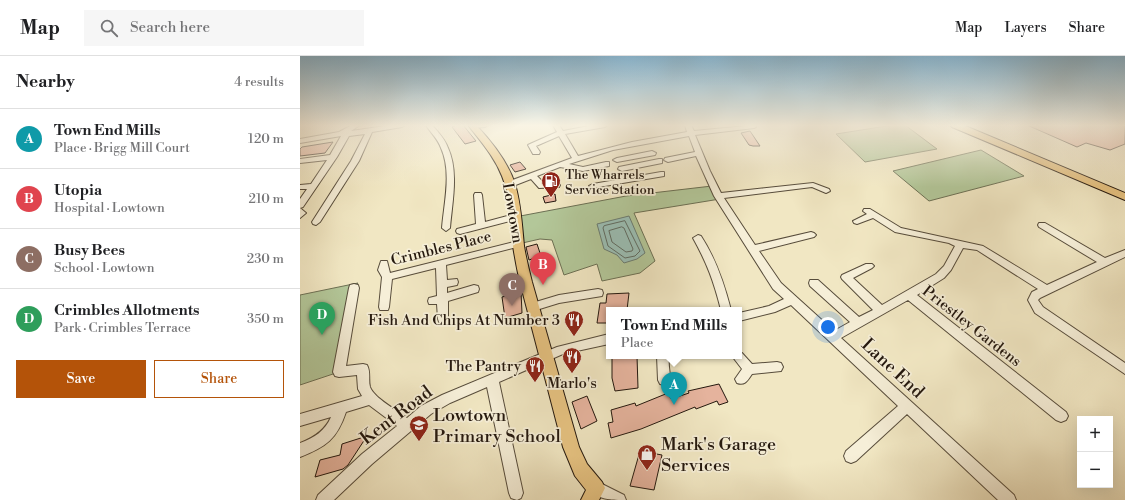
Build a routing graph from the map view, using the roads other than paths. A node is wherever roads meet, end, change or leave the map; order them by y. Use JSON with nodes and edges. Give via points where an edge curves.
{"nodes":[{"id":1,"x":338,"y":146,"type":"edge"},
{"id":2,"x":362,"y":146,"type":"edge"},
{"id":3,"x":443,"y":146,"type":"edge"},
{"id":4,"x":487,"y":146,"type":"edge"},
{"id":5,"x":532,"y":146,"type":"edge"},
{"id":6,"x":568,"y":146,"type":"edge"},
{"id":7,"x":625,"y":146,"type":"edge"},
{"id":8,"x":696,"y":146,"type":"edge"},
{"id":9,"x":1008,"y":146,"type":"edge"},
{"id":10,"x":1012,"y":146,"type":"edge"},
{"id":11,"x":612,"y":149,"type":"junction"},
{"id":12,"x":536,"y":152,"type":"dead end"},
{"id":13,"x":652,"y":153,"type":"dead end"},
{"id":14,"x":699,"y":153,"type":"junction"},
{"id":15,"x":333,"y":157,"type":"junction"},
{"id":16,"x":576,"y":159,"type":"junction"},
{"id":17,"x":300,"y":160,"type":"edge"},
{"id":18,"x":617,"y":160,"type":"junction"},
{"id":19,"x":668,"y":160,"type":"dead end"},
{"id":20,"x":659,"y":161,"type":"dead end"},
{"id":21,"x":606,"y":164,"type":"dead end"},
{"id":22,"x":561,"y":165,"type":"junction"},
{"id":23,"x":622,"y":169,"type":"junction"},
{"id":24,"x":661,"y":174,"type":"dead end"},
{"id":25,"x":532,"y":176,"type":"junction"},
{"id":26,"x":627,"y":179,"type":"junction"},
{"id":27,"x":510,"y":184,"type":"junction"},
{"id":28,"x":556,"y":185,"type":"dead end"},
{"id":29,"x":313,"y":186,"type":"junction"},
{"id":30,"x":594,"y":186,"type":"dead end"},
{"id":31,"x":300,"y":187,"type":"edge"},
{"id":32,"x":1125,"y":190,"type":"edge"},
{"id":33,"x":826,"y":191,"type":"dead end"},
{"id":34,"x":478,"y":195,"type":"dead end"},
{"id":35,"x":718,"y":196,"type":"junction"},
{"id":36,"x":1125,"y":197,"type":"edge"},
{"id":37,"x":300,"y":205,"type":"edge"},
{"id":38,"x":300,"y":211,"type":"edge"},
{"id":39,"x":300,"y":216,"type":"edge"},
{"id":40,"x":857,"y":221,"type":"dead end"},
{"id":41,"x":316,"y":222,"type":"dead end"},
{"id":42,"x":516,"y":223,"type":"junction"},
{"id":43,"x":1042,"y":225,"type":"dead end"},
{"id":44,"x":481,"y":226,"type":"junction"},
{"id":45,"x":446,"y":228,"type":"dead end"},
{"id":46,"x":460,"y":231,"type":"dead end"},
{"id":47,"x":811,"y":235,"type":"dead end"},
{"id":48,"x":698,"y":238,"type":"dead end"},
{"id":49,"x":518,"y":244,"type":"junction"},
{"id":50,"x":960,"y":245,"type":"junction"},
{"id":51,"x":752,"y":249,"type":"junction"},
{"id":52,"x":1125,"y":253,"type":"edge"},
{"id":53,"x":384,"y":263,"type":"dead end"},
{"id":54,"x":1106,"y":263,"type":"junction"},
{"id":55,"x":441,"y":264,"type":"junction"},
{"id":56,"x":869,"y":266,"type":"dead end"},
{"id":57,"x":387,"y":277,"type":"junction"},
{"id":58,"x":453,"y":282,"type":"dead end"},
{"id":59,"x":814,"y":283,"type":"dead end"},
{"id":60,"x":442,"y":284,"type":"junction"},
{"id":61,"x":354,"y":288,"type":"dead end"},
{"id":62,"x":474,"y":288,"type":"dead end"},
{"id":63,"x":1047,"y":290,"type":"junction"},
{"id":64,"x":598,"y":293,"type":"dead end"},
{"id":65,"x":909,"y":295,"type":"junction"},
{"id":66,"x":438,"y":299,"type":"junction"},
{"id":67,"x":792,"y":300,"type":"junction"},
{"id":68,"x":384,"y":307,"type":"dead end"},
{"id":69,"x":533,"y":307,"type":"junction"},
{"id":70,"x":725,"y":307,"type":"edge"},
{"id":71,"x":881,"y":311,"type":"junction"},
{"id":72,"x":742,"y":316,"type":"edge"},
{"id":73,"x":443,"y":319,"type":"dead end"},
{"id":74,"x":858,"y":323,"type":"junction"},
{"id":75,"x":833,"y":337,"type":"junction"},
{"id":76,"x":606,"y":340,"type":"edge"},
{"id":77,"x":546,"y":357,"type":"junction"},
{"id":78,"x":662,"y":359,"type":"edge"},
{"id":79,"x":740,"y":359,"type":"edge"},
{"id":80,"x":777,"y":367,"type":"dead end"},
{"id":81,"x":748,"y":369,"type":"junction"},
{"id":82,"x":1125,"y":369,"type":"edge"},
{"id":83,"x":741,"y":379,"type":"dead end"},
{"id":84,"x":492,"y":380,"type":"junction"},
{"id":85,"x":664,"y":380,"type":"dead end"},
{"id":86,"x":371,"y":399,"type":"junction"},
{"id":87,"x":907,"y":406,"type":"junction"},
{"id":88,"x":341,"y":408,"type":"junction"},
{"id":89,"x":1062,"y":416,"type":"dead end"},
{"id":90,"x":300,"y":420,"type":"edge"},
{"id":91,"x":406,"y":425,"type":"junction"},
{"id":92,"x":300,"y":450,"type":"edge"},
{"id":93,"x":851,"y":456,"type":"dead end"},
{"id":94,"x":516,"y":493,"type":"dead end"},
{"id":95,"x":593,"y":494,"type":"edge"},
{"id":96,"x":323,"y":500,"type":"edge"},
{"id":97,"x":619,"y":500,"type":"edge"},
{"id":98,"x":1009,"y":500,"type":"edge"}],
"edges":[{"from":1,"to":15,"type":"street"},
{"from":2,"to":41,"type":"street"},
{"from":3,"to":45,"type":"street","via":[[446,150],[450,180]]},
{"from":4,"to":27,"type":"main road","name":"Lowtown"},
{"from":5,"to":12,"type":"street"},
{"from":6,"to":16,"type":"street"},
{"from":7,"to":11,"type":"street"},
{"from":8,"to":14,"type":"street","name":"Lane End"},
{"from":9,"to":36,"type":"highway"},
{"from":10,"to":32,"type":"highway"},
{"from":11,"to":16,"type":"street"},
{"from":11,"to":18,"type":"street"},
{"from":13,"to":18,"type":"street"},
{"from":14,"to":19,"type":"street"},
{"from":14,"to":35,"type":"street","name":"Lane End"},
{"from":15,"to":17,"type":"street"},
{"from":15,"to":29,"type":"street"},
{"from":16,"to":22,"type":"street"},
{"from":18,"to":23,"type":"street"},
{"from":20,"to":23,"type":"street"},
{"from":21,"to":22,"type":"street","via":[[583,169]]},
{"from":22,"to":25,"type":"street"},
{"from":23,"to":26,"type":"street"},
{"from":24,"to":26,"type":"street","via":[[636,180]]},
{"from":25,"to":27,"type":"street"},
{"from":25,"to":28,"type":"street","via":[[542,186]]},
{"from":26,"to":30,"type":"street"},
{"from":27,"to":42,"type":"main road","name":"Lowtown"},
{"from":29,"to":31,"type":"street"},
{"from":29,"to":37,"type":"street"},
{"from":33,"to":35,"type":"street","via":[[813,182],[782,189],[736,192]]},
{"from":34,"to":44,"type":"street"},
{"from":35,"to":51,"type":"street","name":"Lane End"},
{"from":38,"to":39,"type":"street"},
{"from":40,"to":50,"type":"street","via":[[870,213],[898,230]]},
{"from":42,"to":44,"type":"street"},
{"from":42,"to":49,"type":"main road","name":"Lowtown"},
{"from":43,"to":54,"type":"street"},
{"from":44,"to":46,"type":"street"},
{"from":47,"to":51,"type":"street"},
{"from":48,"to":70,"type":"street","via":[[712,264]]},
{"from":49,"to":55,"type":"street","name":"Crimbles Place"},
{"from":49,"to":69,"type":"main road","name":"Lowtown"},
{"from":50,"to":63,"type":"street","via":[[980,248]]},
{"from":50,"to":65,"type":"street","via":[[948,268],[940,276]]},
{"from":51,"to":67,"type":"street","name":"Lane End","via":[[778,286]]},
{"from":52,"to":54,"type":"street"},
{"from":53,"to":57,"type":"street","name":"Crimbles Place","via":[[383,270]]},
{"from":54,"to":63,"type":"street"},
{"from":55,"to":57,"type":"street","name":"Crimbles Place"},
{"from":55,"to":60,"type":"street"},
{"from":56,"to":71,"type":"street","via":[[846,277]]},
{"from":57,"to":68,"type":"street"},
{"from":58,"to":60,"type":"street"},
{"from":59,"to":74,"type":"street"},
{"from":60,"to":66,"type":"street"},
{"from":61,"to":86,"type":"street","via":[[339,372],[363,369],[364,389]]},
{"from":62,"to":66,"type":"street"},
{"from":63,"to":82,"type":"street","via":[[1034,297],[1039,310]]},
{"from":64,"to":69,"type":"street","via":[[559,299]]},
{"from":65,"to":71,"type":"street","name":"Priestley Gardens"},
{"from":65,"to":89,"type":"street","name":"Priestley Gardens"},
{"from":66,"to":73,"type":"street"},
{"from":67,"to":72,"type":"street","via":[[771,309]]},
{"from":67,"to":75,"type":"street","name":"Lane End"},
{"from":69,"to":77,"type":"main road","name":"Lowtown"},
{"from":71,"to":74,"type":"street","name":"Priestley Gardens"},
{"from":74,"to":75,"type":"street","name":"Priestley Gardens"},
{"from":75,"to":87,"type":"street","name":"Lane End"},
{"from":76,"to":77,"type":"street","via":[[561,350]]},
{"from":77,"to":84,"type":"street","name":"Kent Road"},
{"from":77,"to":95,"type":"main road","name":"Lowtown","via":[[567,435]]},
{"from":78,"to":85,"type":"street"},
{"from":79,"to":81,"type":"street"},
{"from":80,"to":81,"type":"street"},
{"from":81,"to":83,"type":"street"},
{"from":84,"to":91,"type":"street","name":"Kent Road","via":[[446,399]]},
{"from":84,"to":94,"type":"street"},
{"from":86,"to":88,"type":"street"},
{"from":86,"to":91,"type":"street"},
{"from":87,"to":93,"type":"street"},
{"from":87,"to":98,"type":"street","name":"Lane End"},
{"from":88,"to":90,"type":"street"},
{"from":88,"to":92,"type":"street","via":[[336,424],[324,440]]},
{"from":91,"to":96,"type":"street","name":"Kent Road"},
{"from":95,"to":97,"type":"street"}]}
